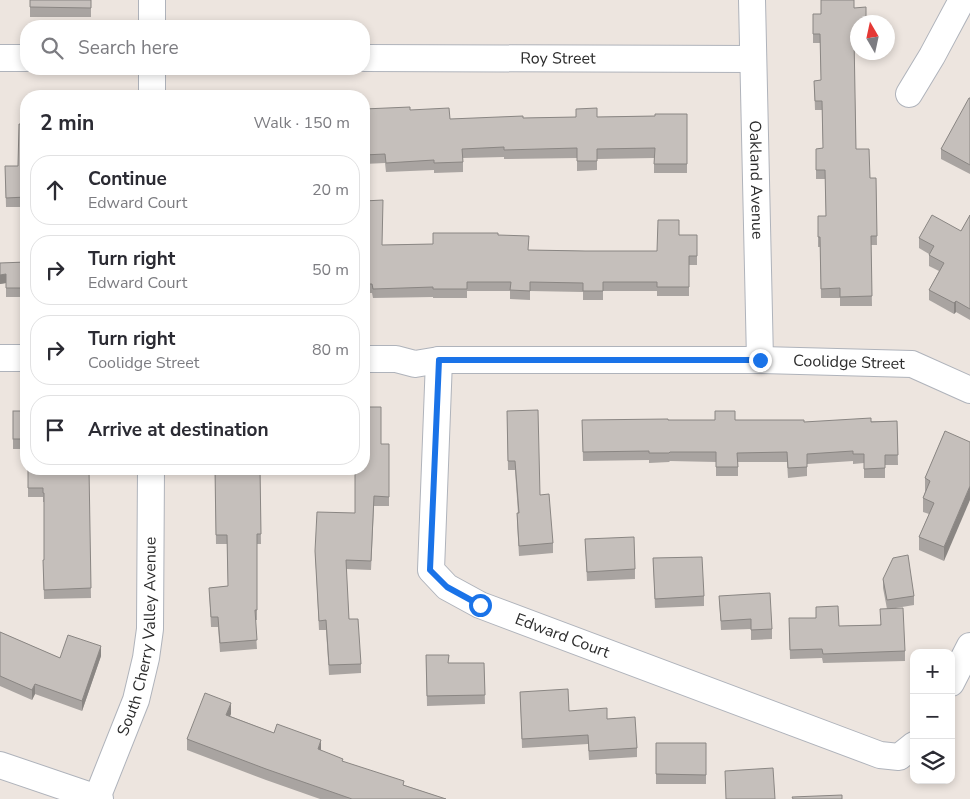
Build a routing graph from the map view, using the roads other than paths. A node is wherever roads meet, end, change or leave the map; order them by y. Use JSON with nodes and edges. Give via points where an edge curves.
{"nodes":[{"id":1,"x":152,"y":0,"type":"edge"},
{"id":2,"x":752,"y":0,"type":"edge"},
{"id":3,"x":962,"y":0,"type":"edge"},
{"id":4,"x":152,"y":20,"type":"edge"},
{"id":5,"x":0,"y":58,"type":"edge"},
{"id":6,"x":20,"y":58,"type":"edge"},
{"id":7,"x":370,"y":58,"type":"edge"},
{"id":8,"x":753,"y":59,"type":"junction"},
{"id":9,"x":152,"y":75,"type":"edge"},
{"id":10,"x":152,"y":90,"type":"edge"},
{"id":11,"x":909,"y":94,"type":"dead end"},
{"id":12,"x":0,"y":358,"type":"edge"},
{"id":13,"x":20,"y":358,"type":"edge"},
{"id":14,"x":370,"y":359,"type":"edge"},
{"id":15,"x":439,"y":360,"type":"junction"},
{"id":16,"x":760,"y":360,"type":"junction"},
{"id":17,"x":970,"y":390,"type":"edge"},
{"id":18,"x":151,"y":475,"type":"edge"},
{"id":19,"x":970,"y":646,"type":"edge"},
{"id":20,"x":955,"y":675,"type":"edge"},
{"id":21,"x":906,"y":751,"type":"edge"},
{"id":22,"x":0,"y":765,"type":"edge"},
{"id":23,"x":56,"y":791,"type":"edge"},
{"id":24,"x":98,"y":799,"type":"edge"}],
"edges":[{"from":1,"to":4,"type":"street"},
{"from":2,"to":8,"type":"street","name":"Oakland Avenue"},
{"from":3,"to":11,"type":"street"},
{"from":5,"to":6,"type":"street"},
{"from":7,"to":8,"type":"street","name":"Roy Street"},
{"from":8,"to":16,"type":"street","name":"Oakland Avenue"},
{"from":9,"to":10,"type":"street"},
{"from":12,"to":13,"type":"street"},
{"from":14,"to":15,"type":"street","name":"Coolidge Street","via":[[396,359],[415,364]]},
{"from":15,"to":16,"type":"street","name":"Coolidge Street"},
{"from":15,"to":21,"type":"street","name":"Edward Court","via":[[430,570],[447,587],[480,605],[880,755]]},
{"from":16,"to":17,"type":"street","name":"Coolidge Street","via":[[912,364]]},
{"from":18,"to":24,"type":"street","name":"South Cherry Valley Avenue","via":[[150,629],[146,658],[136,700]]},
{"from":19,"to":20,"type":"street"},
{"from":22,"to":23,"type":"street"},
{"from":23,"to":24,"type":"street"}]}
